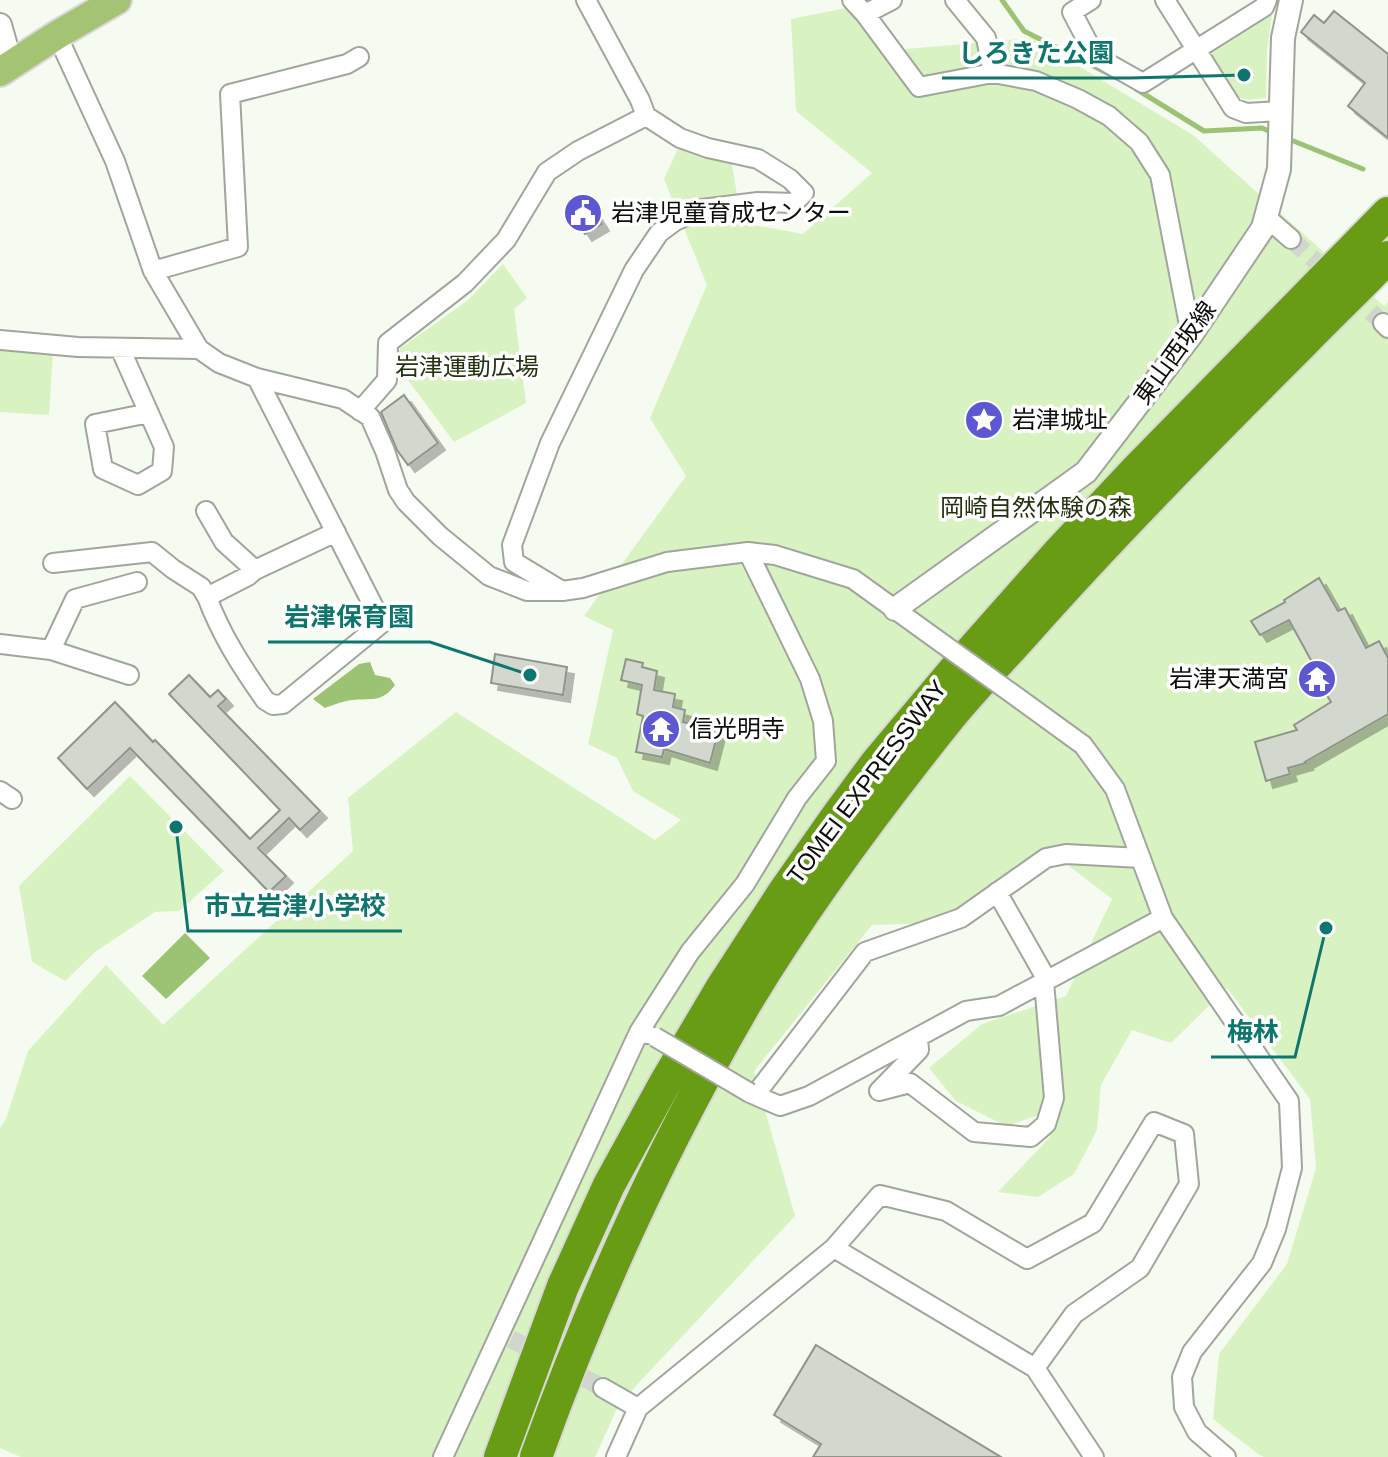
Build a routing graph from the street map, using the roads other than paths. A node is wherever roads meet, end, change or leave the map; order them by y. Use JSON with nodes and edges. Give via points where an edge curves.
{"nodes":[{"id":1,"x":117,"y":0,"type":"edge"},
{"id":2,"x":586,"y":0,"type":"edge"},
{"id":3,"x":892,"y":0,"type":"edge"},
{"id":4,"x":955,"y":0,"type":"edge"},
{"id":5,"x":1091,"y":0,"type":"edge"},
{"id":6,"x":1165,"y":0,"type":"edge"},
{"id":7,"x":1267,"y":0,"type":"edge"},
{"id":8,"x":1291,"y":0,"type":"edge"},
{"id":9,"x":1069,"y":6,"type":"edge"},
{"id":10,"x":859,"y":7,"type":"edge"},
{"id":11,"x":0,"y":25,"type":"edge"},
{"id":12,"x":57,"y":35,"type":"junction"},
{"id":13,"x":1196,"y":49,"type":"junction"},
{"id":14,"x":359,"y":57,"type":"dead end"},
{"id":15,"x":5,"y":68,"type":"edge"},
{"id":16,"x":993,"y":73,"type":"junction"},
{"id":17,"x":1282,"y":111,"type":"junction"},
{"id":18,"x":646,"y":116,"type":"junction"},
{"id":19,"x":1388,"y":213,"type":"edge"},
{"id":20,"x":1266,"y":217,"type":"junction"},
{"id":21,"x":1291,"y":239,"type":"tunnel mouth"},
{"id":22,"x":1388,"y":257,"type":"edge"},
{"id":23,"x":153,"y":271,"type":"junction"},
{"id":24,"x":1191,"y":335,"type":"junction"},
{"id":25,"x":0,"y":340,"type":"edge"},
{"id":26,"x":120,"y":348,"type":"junction"},
{"id":27,"x":199,"y":349,"type":"junction"},
{"id":28,"x":257,"y":378,"type":"junction"},
{"id":29,"x":360,"y":411,"type":"junction"},
{"id":30,"x":149,"y":413,"type":"junction"},
{"id":31,"x":206,"y":511,"type":"dead end"},
{"id":32,"x":336,"y":532,"type":"junction"},
{"id":33,"x":748,"y":552,"type":"junction"},
{"id":34,"x":53,"y":563,"type":"dead end"},
{"id":35,"x":255,"y":570,"type":"junction"},
{"id":36,"x":137,"y":582,"type":"dead end"},
{"id":37,"x":562,"y":591,"type":"junction"},
{"id":38,"x":207,"y":597,"type":"junction"},
{"id":39,"x":895,"y":609,"type":"junction"},
{"id":40,"x":0,"y":644,"type":"edge"},
{"id":41,"x":51,"y":650,"type":"junction"},
{"id":42,"x":129,"y":675,"type":"dead end"},
{"id":43,"x":1141,"y":858,"type":"junction"},
{"id":44,"x":997,"y":892,"type":"junction"},
{"id":45,"x":1163,"y":918,"type":"junction"},
{"id":46,"x":766,"y":945,"type":"junction"},
{"id":47,"x":1045,"y":981,"type":"junction"},
{"id":48,"x":647,"y":1034,"type":"junction"},
{"id":49,"x":918,"y":1037,"type":"junction"},
{"id":50,"x":753,"y":1094,"type":"junction"},
{"id":51,"x":834,"y":1248,"type":"junction"},
{"id":52,"x":1035,"y":1368,"type":"junction"},
{"id":53,"x":603,"y":1388,"type":"tunnel mouth"},
{"id":54,"x":638,"y":1408,"type":"junction"},
{"id":55,"x":443,"y":1457,"type":"edge"},
{"id":56,"x":500,"y":1457,"type":"edge"},
{"id":57,"x":536,"y":1457,"type":"edge"},
{"id":58,"x":616,"y":1457,"type":"edge"},
{"id":59,"x":1094,"y":1457,"type":"edge"},
{"id":60,"x":1226,"y":1457,"type":"edge"}],
"edges":[{"from":1,"to":12,"type":"main road"},
{"from":2,"to":18,"type":"street"},
{"from":3,"to":10,"type":"street"},
{"from":4,"to":16,"type":"street","via":[[986,38]]},
{"from":5,"to":9,"type":"street"},
{"from":6,"to":13,"type":"street"},
{"from":7,"to":13,"type":"street","via":[[1264,7]]},
{"from":8,"to":17,"type":"street","name":"東山西坂線","via":[[1283,38]]},
{"from":9,"to":13,"type":"street","via":[[1095,56],[1143,83]]},
{"from":10,"to":16,"type":"street","via":[[919,87]]},
{"from":11,"to":15,"type":"street"},
{"from":12,"to":15,"type":"main road"},
{"from":12,"to":23,"type":"street","via":[[115,161]]},
{"from":13,"to":17,"type":"street","via":[[1233,108],[1246,113]]},
{"from":14,"to":23,"type":"street","via":[[230,94],[238,247]]},
{"from":16,"to":24,"type":"street","via":[[1036,81],[1078,99],[1139,142],[1160,175]]},
{"from":17,"to":20,"type":"street","name":"東山西坂線","via":[[1279,169]]},
{"from":18,"to":29,"type":"street","via":[[547,172],[506,240],[465,283],[388,343],[387,380]]},
{"from":18,"to":37,"type":"street","via":[[680,138],[758,159],[804,193],[794,203],[702,209],[675,221],[659,233],[634,270],[550,443],[512,545],[514,562]]},
{"from":19,"to":46,"type":"highway","name":"TOMEI EXPRESSWAY","via":[[1137,469],[955,669],[837,816]]},
{"from":20,"to":21,"type":"street"},
{"from":20,"to":24,"type":"street","name":"東山西坂線"},
{"from":22,"to":46,"type":"highway","name":"TOMEI EXPRESSWAY","via":[[1062,591],[952,715],[807,909]]},
{"from":23,"to":27,"type":"street"},
{"from":24,"to":39,"type":"street","name":"東山西坂線","via":[[1086,472]]},
{"from":25,"to":26,"type":"street"},
{"from":26,"to":27,"type":"street"},
{"from":26,"to":30,"type":"street"},
{"from":27,"to":28,"type":"street"},
{"from":28,"to":29,"type":"street","via":[[343,399]]},
{"from":28,"to":32,"type":"street"},
{"from":29,"to":37,"type":"street","via":[[370,417],[398,490],[440,536],[489,576],[527,591]]},
{"from":30,"to":30,"type":"street","via":[[164,447],[162,471],[138,485],[103,469],[95,424]]},
{"from":31,"to":35,"type":"street","via":[[224,542]]},
{"from":32,"to":35,"type":"street"},
{"from":32,"to":38,"type":"street","via":[[382,623],[283,704],[265,700],[232,650]]},
{"from":33,"to":37,"type":"street","via":[[667,562]]},
{"from":33,"to":39,"type":"street","via":[[853,579]]},
{"from":33,"to":48,"type":"street","via":[[810,679],[823,721],[826,761],[745,884],[690,952]]},
{"from":34,"to":38,"type":"street","via":[[152,552]]},
{"from":35,"to":38,"type":"street"},
{"from":36,"to":41,"type":"street","via":[[75,599]]},
{"from":39,"to":43,"type":"street","bridge":true,"via":[[1083,745],[1115,789]]},
{"from":40,"to":41,"type":"street"},
{"from":41,"to":42,"type":"street"},
{"from":43,"to":44,"type":"street","via":[[1046,858]]},
{"from":43,"to":45,"type":"street"},
{"from":44,"to":47,"type":"street"},
{"from":44,"to":50,"type":"street","via":[[961,918],[865,952]]},
{"from":45,"to":47,"type":"street"},
{"from":45,"to":60,"type":"street","via":[[1289,1101],[1292,1168],[1276,1229],[1262,1263],[1192,1352],[1182,1377],[1184,1407],[1197,1432]]},
{"from":46,"to":56,"type":"highway","name":"TOMEI EXPRESSWAY","via":[[665,1083],[609,1185],[563,1286]]},
{"from":46,"to":57,"type":"highway","name":"TOMEI EXPRESSWAY","via":[[747,1002],[636,1210]]},
{"from":47,"to":49,"type":"street","via":[[999,1006],[966,1011]]},
{"from":47,"to":49,"type":"street","via":[[1054,1098],[1046,1124],[1031,1137],[974,1132],[910,1083],[879,1091],[919,1050]]},
{"from":48,"to":50,"type":"street","bridge":true},
{"from":48,"to":55,"type":"street"},
{"from":49,"to":50,"type":"street","via":[[809,1096],[780,1106]]},
{"from":51,"to":52,"type":"street"},
{"from":51,"to":52,"type":"street","via":[[880,1195],[946,1211],[1027,1259],[1093,1223],[1154,1122],[1184,1134],[1189,1184],[1140,1268],[1074,1314]]},
{"from":51,"to":54,"type":"street"},
{"from":52,"to":59,"type":"street"},
{"from":53,"to":54,"type":"street"},
{"from":54,"to":58,"type":"street"}]}
